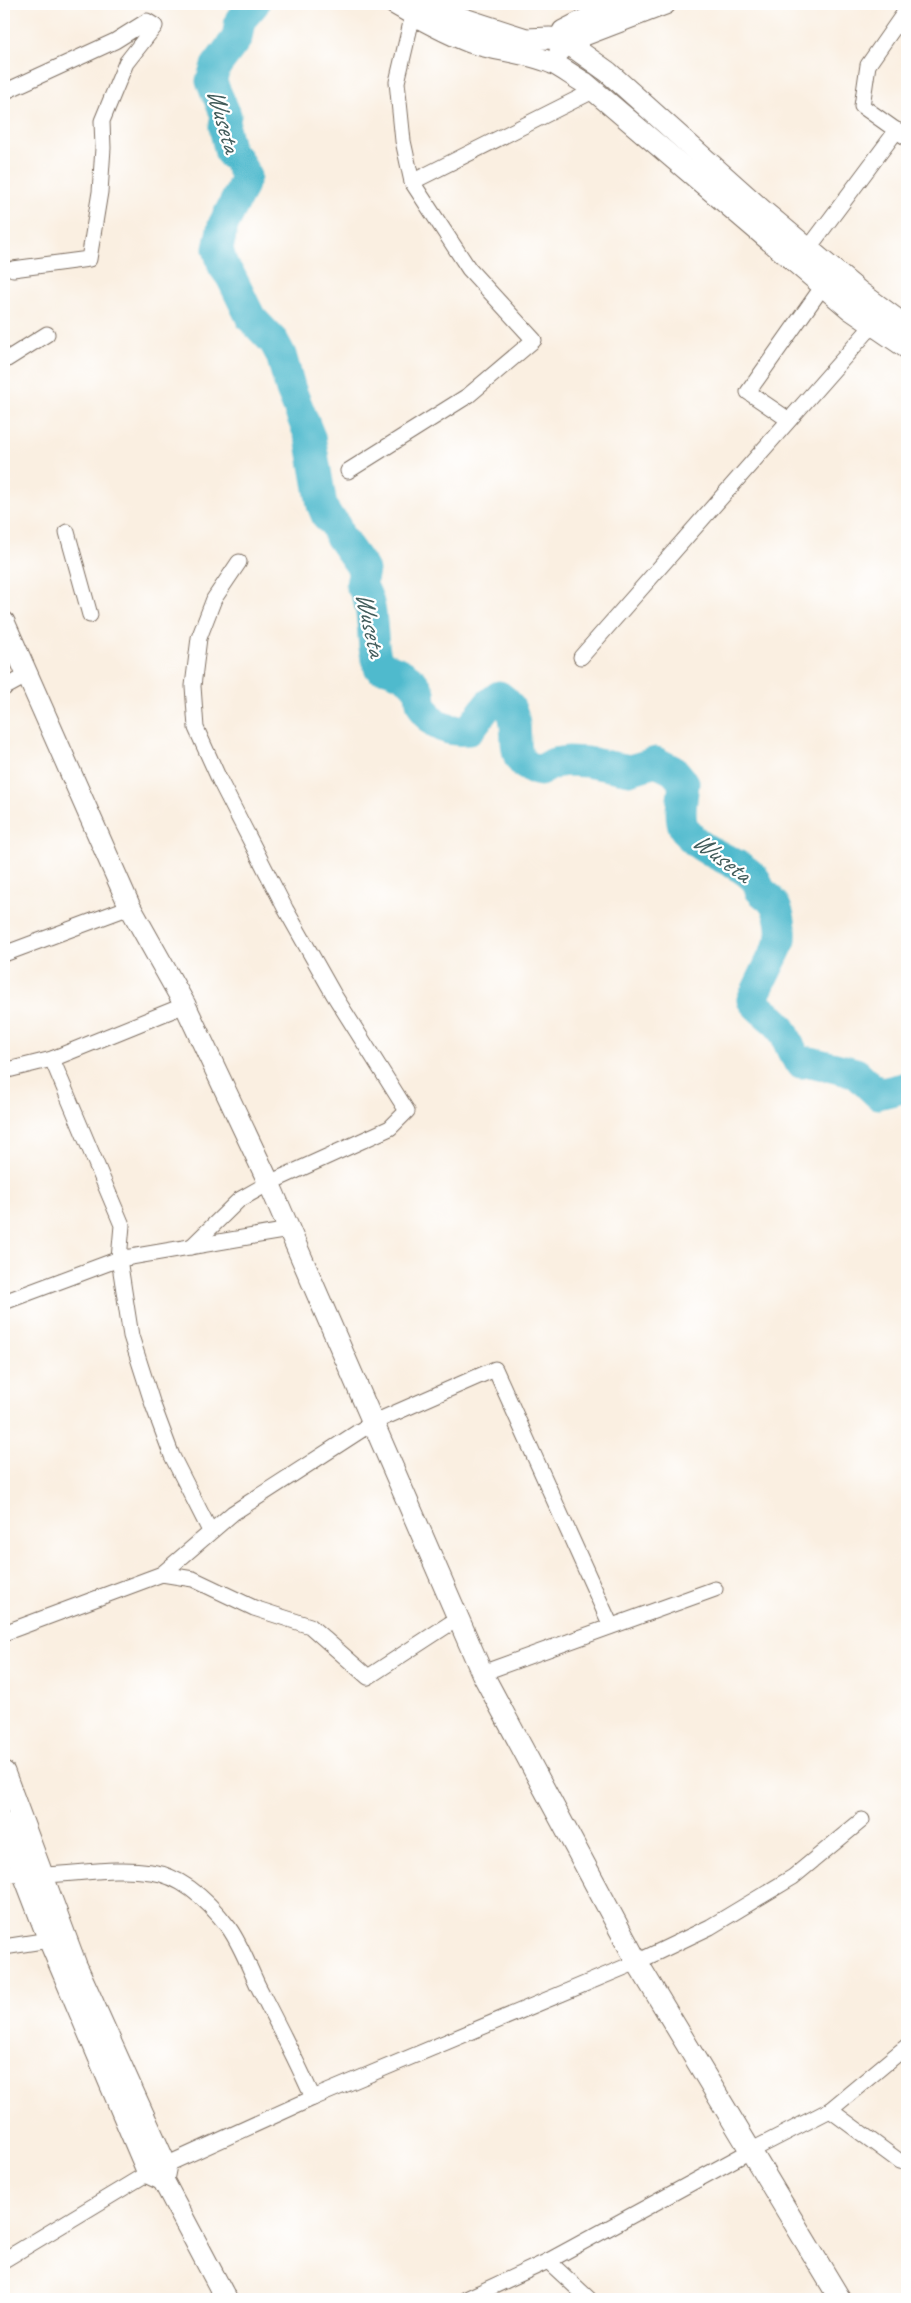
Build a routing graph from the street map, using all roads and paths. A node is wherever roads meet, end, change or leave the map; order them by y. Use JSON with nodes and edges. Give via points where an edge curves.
{"nodes":[{"id":1,"x":616,"y":4,"type":"edge"},
{"id":2,"x":665,"y":4,"type":"edge"},
{"id":3,"x":412,"y":7,"type":"edge"},
{"id":4,"x":907,"y":9,"type":"edge"},
{"id":5,"x":558,"y":40,"type":"junction"},
{"id":6,"x":543,"y":61,"type":"junction"},
{"id":7,"x":4,"y":92,"type":"edge"},
{"id":8,"x":588,"y":94,"type":"dead end"},
{"id":9,"x":902,"y":134,"type":"edge"},
{"id":10,"x":412,"y":182,"type":"junction"},
{"id":11,"x":808,"y":248,"type":"junction"},
{"id":12,"x":13,"y":269,"type":"dead end"},
{"id":13,"x":823,"y":286,"type":"junction"},
{"id":14,"x":872,"y":326,"type":"junction"},
{"id":15,"x":907,"y":327,"type":"edge"},
{"id":16,"x":47,"y":334,"type":"dead end"},
{"id":17,"x":907,"y":348,"type":"edge"},
{"id":18,"x":4,"y":361,"type":"edge"},
{"id":19,"x":789,"y":420,"type":"junction"},
{"id":20,"x":348,"y":471,"type":"dead end"},
{"id":21,"x":67,"y":532,"type":"dead end"},
{"id":22,"x":239,"y":562,"type":"dead end"},
{"id":23,"x":90,"y":615,"type":"dead end"},
{"id":24,"x":4,"y":622,"type":"edge"},
{"id":25,"x":581,"y":657,"type":"dead end"},
{"id":26,"x":28,"y":675,"type":"junction"},
{"id":27,"x":4,"y":688,"type":"edge"},
{"id":28,"x":130,"y":907,"type":"junction"},
{"id":29,"x":4,"y":954,"type":"edge"},
{"id":30,"x":185,"y":1005,"type":"junction"},
{"id":31,"x":52,"y":1059,"type":"junction"},
{"id":32,"x":4,"y":1071,"type":"edge"},
{"id":33,"x":268,"y":1183,"type":"junction"},
{"id":34,"x":289,"y":1230,"type":"junction"},
{"id":35,"x":191,"y":1247,"type":"junction"},
{"id":36,"x":120,"y":1259,"type":"junction"},
{"id":37,"x":4,"y":1302,"type":"edge"},
{"id":38,"x":372,"y":1423,"type":"junction"},
{"id":39,"x":210,"y":1531,"type":"junction"},
{"id":40,"x":162,"y":1574,"type":"junction"},
{"id":41,"x":715,"y":1589,"type":"dead end"},
{"id":42,"x":457,"y":1619,"type":"junction"},
{"id":43,"x":610,"y":1626,"type":"junction"},
{"id":44,"x":4,"y":1633,"type":"edge"},
{"id":45,"x":482,"y":1673,"type":"junction"},
{"id":46,"x":4,"y":1772,"type":"edge"},
{"id":47,"x":862,"y":1820,"type":"dead end"},
{"id":48,"x":4,"y":1823,"type":"edge"},
{"id":49,"x":4,"y":1872,"type":"edge"},
{"id":50,"x":33,"y":1876,"type":"junction"},
{"id":51,"x":49,"y":1940,"type":"junction"},
{"id":52,"x":4,"y":1947,"type":"edge"},
{"id":53,"x":637,"y":1962,"type":"junction"},
{"id":54,"x":907,"y":2046,"type":"edge"},
{"id":55,"x":313,"y":2098,"type":"junction"},
{"id":56,"x":830,"y":2110,"type":"junction"},
{"id":57,"x":752,"y":2150,"type":"junction"},
{"id":58,"x":907,"y":2163,"type":"edge"},
{"id":59,"x":159,"y":2173,"type":"junction"},
{"id":60,"x":4,"y":2260,"type":"edge"},
{"id":61,"x":548,"y":2260,"type":"junction"},
{"id":62,"x":226,"y":2299,"type":"edge"},
{"id":63,"x":466,"y":2299,"type":"edge"},
{"id":64,"x":589,"y":2299,"type":"edge"},
{"id":65,"x":840,"y":2299,"type":"edge"}],
"edges":[{"from":1,"to":5,"type":"street"},
{"from":2,"to":5,"type":"street"},
{"from":3,"to":5,"type":"street","via":[[452,15],[526,39]]},
{"from":3,"to":6,"type":"street","via":[[468,41]]},
{"from":3,"to":10,"type":"street","via":[[397,82],[403,141]]},
{"from":4,"to":9,"type":"street","via":[[868,65],[862,106]]},
{"from":5,"to":6,"type":"street"},
{"from":5,"to":11,"type":"street","via":[[615,78]]},
{"from":6,"to":13,"type":"street","via":[[585,83]]},
{"from":7,"to":12,"type":"street","via":[[115,41],[147,21],[155,26],[126,63],[102,122],[100,192],[89,259]]},
{"from":8,"to":10,"type":"street"},
{"from":9,"to":11,"type":"street"},
{"from":10,"to":20,"type":"street","via":[[469,269],[534,340],[469,395]]},
{"from":11,"to":15,"type":"street"},
{"from":13,"to":14,"type":"street"},
{"from":13,"to":19,"type":"street","via":[[748,392]]},
{"from":14,"to":17,"type":"street"},
{"from":14,"to":19,"type":"street"},
{"from":16,"to":18,"type":"street"},
{"from":19,"to":25,"type":"street"},
{"from":21,"to":23,"type":"street"},
{"from":22,"to":33,"type":"street","via":[[214,599],[199,638],[192,686],[196,728],[286,910],[334,995],[407,1111],[390,1128]]},
{"from":24,"to":26,"type":"street"},
{"from":26,"to":27,"type":"street"},
{"from":26,"to":28,"type":"street"},
{"from":28,"to":29,"type":"street"},
{"from":28,"to":30,"type":"street"},
{"from":30,"to":31,"type":"street"},
{"from":30,"to":33,"type":"street"},
{"from":31,"to":32,"type":"street"},
{"from":31,"to":36,"type":"street","via":[[122,1224]]},
{"from":33,"to":34,"type":"street"},
{"from":33,"to":35,"type":"street","via":[[239,1200]]},
{"from":34,"to":35,"type":"street"},
{"from":34,"to":38,"type":"street"},
{"from":35,"to":36,"type":"street"},
{"from":36,"to":37,"type":"street"},
{"from":36,"to":39,"type":"street","via":[[131,1336],[153,1404],[172,1456]]},
{"from":38,"to":39,"type":"street","via":[[302,1466]]},
{"from":38,"to":42,"type":"street"},
{"from":38,"to":43,"type":"street","via":[[495,1369]]},
{"from":39,"to":40,"type":"street"},
{"from":40,"to":42,"type":"street","via":[[193,1579],[254,1608],[310,1626],[368,1677]]},
{"from":40,"to":44,"type":"street"},
{"from":41,"to":43,"type":"street"},
{"from":42,"to":45,"type":"street"},
{"from":43,"to":45,"type":"street"},
{"from":45,"to":53,"type":"street"},
{"from":46,"to":50,"type":"street"},
{"from":47,"to":53,"type":"street","via":[[793,1877],[710,1927]]},
{"from":48,"to":50,"type":"street"},
{"from":49,"to":50,"type":"street"},
{"from":50,"to":51,"type":"street"},
{"from":50,"to":55,"type":"street","via":[[89,1871],[152,1872],[179,1882],[202,1898],[230,1929]]},
{"from":50,"to":59,"type":"street","via":[[76,1965]]},
{"from":51,"to":52,"type":"street"},
{"from":51,"to":59,"type":"street"},
{"from":53,"to":55,"type":"street"},
{"from":53,"to":57,"type":"street"},
{"from":54,"to":56,"type":"street"},
{"from":55,"to":59,"type":"street"},
{"from":56,"to":57,"type":"street"},
{"from":56,"to":58,"type":"street","via":[[899,2161]]},
{"from":57,"to":61,"type":"street"},
{"from":57,"to":65,"type":"street"},
{"from":59,"to":60,"type":"street"},
{"from":59,"to":62,"type":"street"},
{"from":61,"to":63,"type":"street"},
{"from":61,"to":64,"type":"street"}]}
